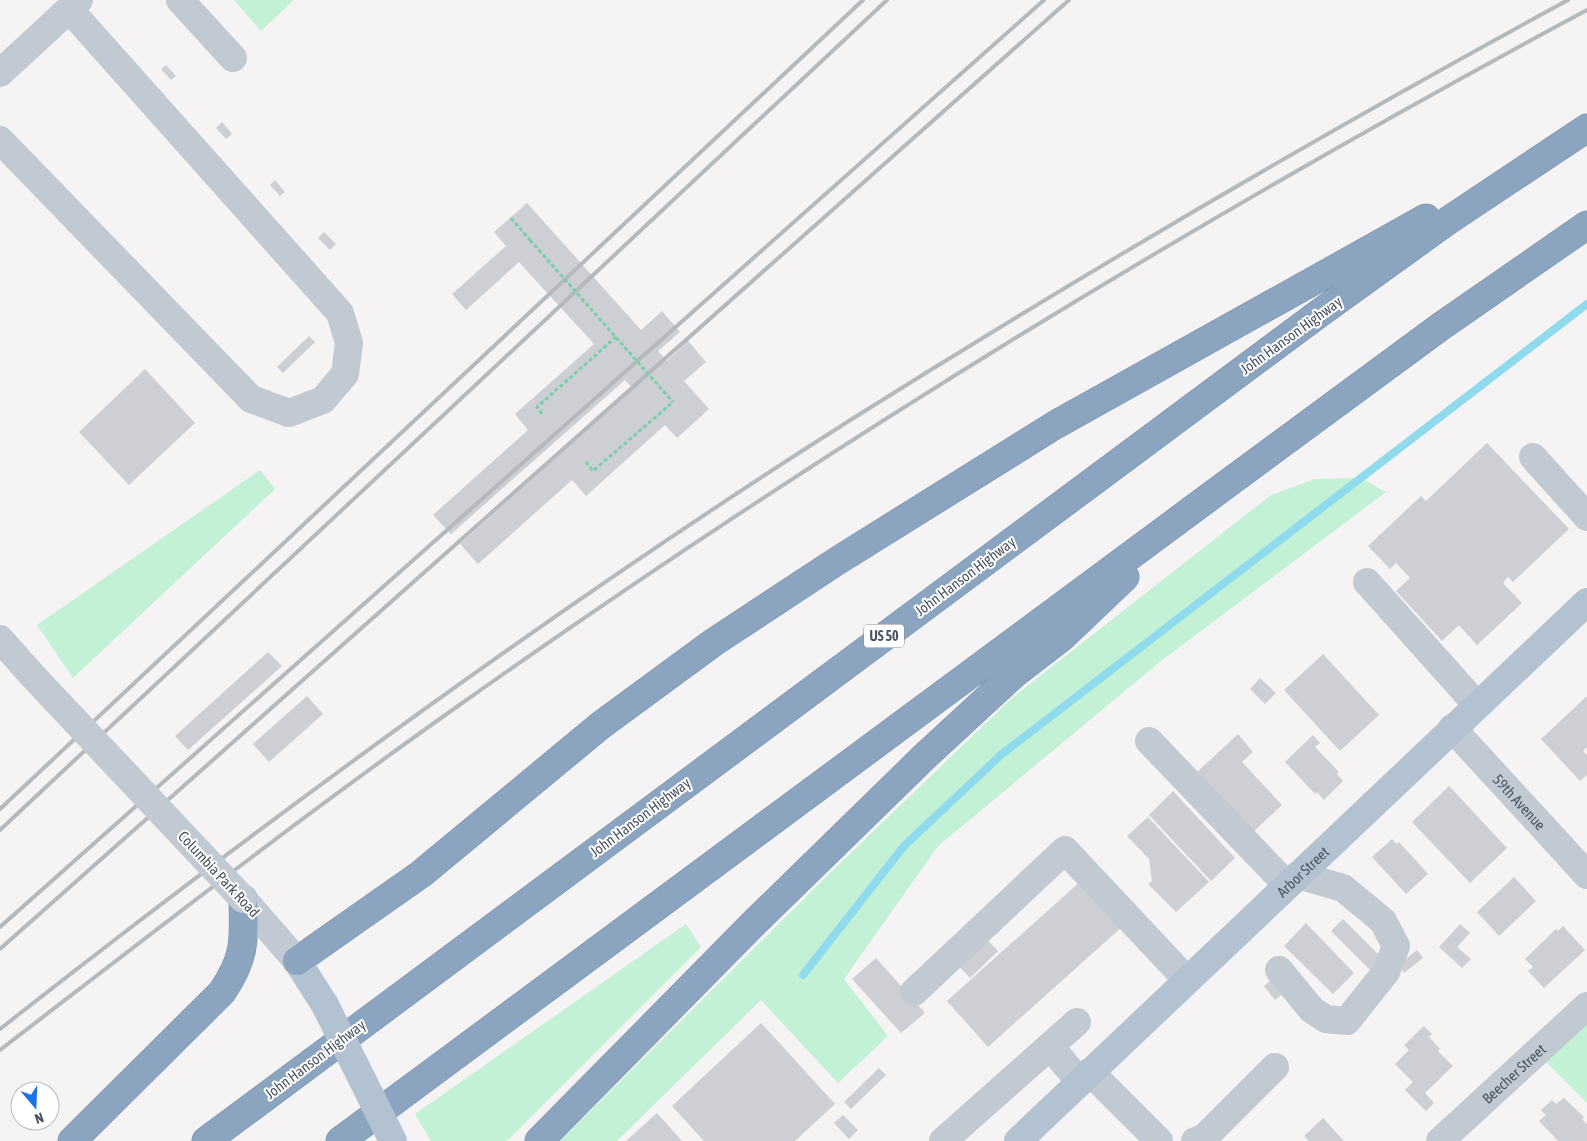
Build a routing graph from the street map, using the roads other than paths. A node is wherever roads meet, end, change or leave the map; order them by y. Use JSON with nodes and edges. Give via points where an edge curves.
{"nodes":[{"id":1,"x":180,"y":0,"type":"edge"},
{"id":2,"x":74,"y":5,"type":"edge"},
{"id":3,"x":233,"y":58,"type":"dead end"},
{"id":4,"x":0,"y":73,"type":"edge"},
{"id":5,"x":1577,"y":134,"type":"edge"},
{"id":6,"x":0,"y":140,"type":"edge"},
{"id":7,"x":1587,"y":225,"type":"edge"},
{"id":8,"x":1533,"y":457,"type":"dead end"},
{"id":9,"x":1208,"y":498,"type":"junction"},
{"id":10,"x":1587,"y":517,"type":"edge"},
{"id":11,"x":1367,"y":582,"type":"dead end"},
{"id":12,"x":1587,"y":602,"type":"edge"},
{"id":13,"x":0,"y":639,"type":"edge"},
{"id":14,"x":1477,"y":705,"type":"junction"},
{"id":15,"x":1452,"y":728,"type":"junction"},
{"id":16,"x":1149,"y":740,"type":"dead end"},
{"id":17,"x":1587,"y":875,"type":"edge"},
{"id":18,"x":1293,"y":880,"type":"junction"},
{"id":19,"x":243,"y":899,"type":"junction"},
{"id":20,"x":297,"y":961,"type":"junction"},
{"id":21,"x":1279,"y":970,"type":"dead end"},
{"id":22,"x":1187,"y":980,"type":"junction"},
{"id":23,"x":914,"y":992,"type":"dead end"},
{"id":24,"x":1587,"y":1006,"type":"edge"},
{"id":25,"x":1077,"y":1022,"type":"dead end"},
{"id":26,"x":1050,"y":1046,"type":"junction"},
{"id":27,"x":1274,"y":1067,"type":"dead end"},
{"id":28,"x":1085,"y":1077,"type":"junction"},
{"id":29,"x":72,"y":1141,"type":"edge"},
{"id":30,"x":206,"y":1141,"type":"edge"},
{"id":31,"x":340,"y":1141,"type":"edge"},
{"id":32,"x":393,"y":1141,"type":"edge"},
{"id":33,"x":539,"y":1141,"type":"edge"},
{"id":34,"x":943,"y":1141,"type":"edge"},
{"id":35,"x":1018,"y":1141,"type":"edge"},
{"id":36,"x":1159,"y":1141,"type":"edge"},
{"id":37,"x":1195,"y":1141,"type":"edge"},
{"id":38,"x":1440,"y":1141,"type":"edge"}],
"edges":[{"from":1,"to":3,"type":"street"},
{"from":2,"to":4,"type":"street"},
{"from":2,"to":6,"type":"street","via":[[340,313],[349,343],[345,374],[322,400],[289,413],[251,399]]},
{"from":5,"to":20,"type":"highway","via":[[1055,425],[837,561],[664,678],[421,874]]},
{"from":5,"to":30,"type":"highway","name":"John Hanson Highway","number":"US 50","via":[[1446,222],[1313,318]]},
{"from":7,"to":9,"type":"highway","via":[[1448,322]]},
{"from":8,"to":10,"type":"street"},
{"from":9,"to":31,"type":"highway"},
{"from":9,"to":33,"type":"highway","via":[[1062,637],[1014,674],[923,758],[754,923]]},
{"from":11,"to":14,"type":"street"},
{"from":12,"to":14,"type":"main road","name":"Arbor Street"},
{"from":13,"to":19,"type":"street","name":"Columbia Park Road","bridge":true},
{"from":14,"to":15,"type":"main road","name":"Arbor Street"},
{"from":15,"to":17,"type":"street","name":"59th Avenue"},
{"from":15,"to":18,"type":"main road","name":"Arbor Street"},
{"from":16,"to":18,"type":"street"},
{"from":18,"to":21,"type":"street","via":[[1343,888],[1383,921],[1396,946],[1386,972],[1347,1021],[1326,1020],[1312,1010]]},
{"from":18,"to":22,"type":"main road","name":"Arbor Street"},
{"from":19,"to":20,"type":"street","name":"Columbia Park Road"},
{"from":19,"to":29,"type":"highway","via":[[242,954],[222,992]]},
{"from":20,"to":32,"type":"main road","name":"Columbia Park Road","bridge":true,"via":[[325,1005]]},
{"from":22,"to":23,"type":"street","via":[[1065,850]]},
{"from":22,"to":28,"type":"main road","name":"Arbor Street"},
{"from":24,"to":38,"type":"street","name":"Beecher Street"},
{"from":25,"to":26,"type":"street"},
{"from":26,"to":28,"type":"street"},
{"from":26,"to":34,"type":"street"},
{"from":27,"to":37,"type":"street","via":[[1204,1138]]},
{"from":28,"to":35,"type":"main road","name":"Arbor Street"},
{"from":28,"to":36,"type":"street"}]}
